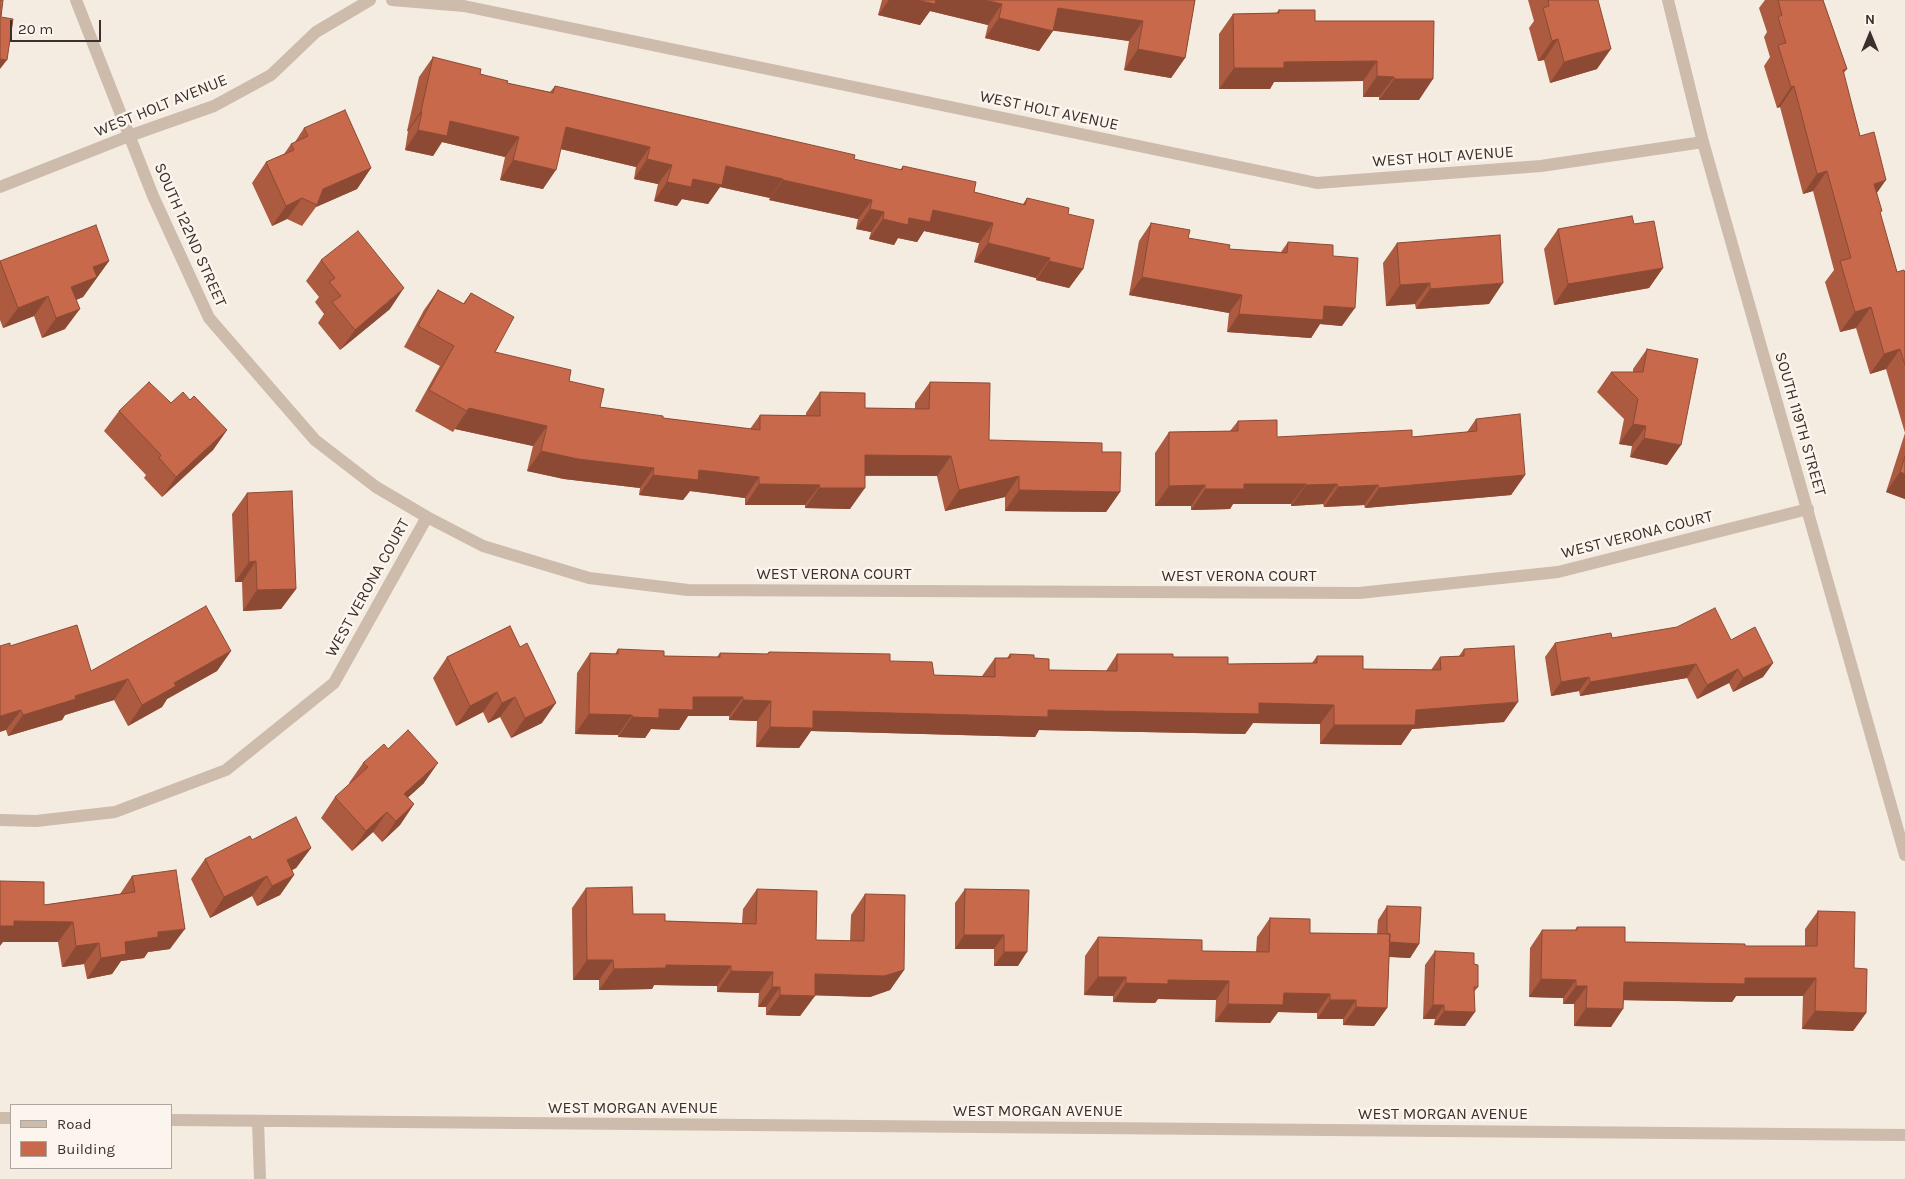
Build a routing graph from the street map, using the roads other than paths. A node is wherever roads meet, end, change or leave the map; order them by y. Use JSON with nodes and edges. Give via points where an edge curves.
{"nodes":[{"id":1,"x":76,"y":0,"type":"edge"},
{"id":2,"x":370,"y":0,"type":"edge"},
{"id":3,"x":392,"y":0,"type":"edge"},
{"id":4,"x":1668,"y":0,"type":"edge"},
{"id":5,"x":129,"y":136,"type":"junction"},
{"id":6,"x":1703,"y":142,"type":"junction"},
{"id":7,"x":0,"y":187,"type":"edge"},
{"id":8,"x":1808,"y":509,"type":"junction"},
{"id":9,"x":427,"y":517,"type":"junction"},
{"id":10,"x":0,"y":820,"type":"edge"},
{"id":11,"x":1905,"y":855,"type":"edge"},
{"id":12,"x":172,"y":1120,"type":"edge"},
{"id":13,"x":258,"y":1121,"type":"junction"},
{"id":14,"x":1905,"y":1135,"type":"edge"},
{"id":15,"x":260,"y":1179,"type":"edge"}],
"edges":[{"from":1,"to":5,"type":"street","name":"SOUTH 122ND STREET"},
{"from":2,"to":5,"type":"street","name":"WEST HOLT AVENUE","via":[[316,32],[271,76],[214,106]]},
{"from":3,"to":6,"type":"street","name":"WEST HOLT AVENUE","via":[[464,6],[1317,183],[1541,166]]},
{"from":4,"to":6,"type":"street","name":"SOUTH 119TH STREET"},
{"from":5,"to":7,"type":"street","name":"WEST HOLT AVENUE"},
{"from":5,"to":9,"type":"street","name":"SOUTH 122ND STREET","via":[[209,318],[315,440],[376,487]]},
{"from":6,"to":8,"type":"street","name":"SOUTH 119TH STREET"},
{"from":8,"to":9,"type":"street","name":"WEST VERONA COURT","via":[[1558,572],[1359,592],[688,590],[589,578],[483,546]]},
{"from":8,"to":11,"type":"street","name":"SOUTH 119TH STREET"},
{"from":9,"to":10,"type":"street","name":"WEST VERONA COURT","via":[[334,684],[226,770],[115,812],[36,821]]},
{"from":12,"to":13,"type":"street","name":"WEST MORGAN AVENUE"},
{"from":13,"to":14,"type":"street","name":"WEST MORGAN AVENUE"},
{"from":13,"to":15,"type":"street"}]}
